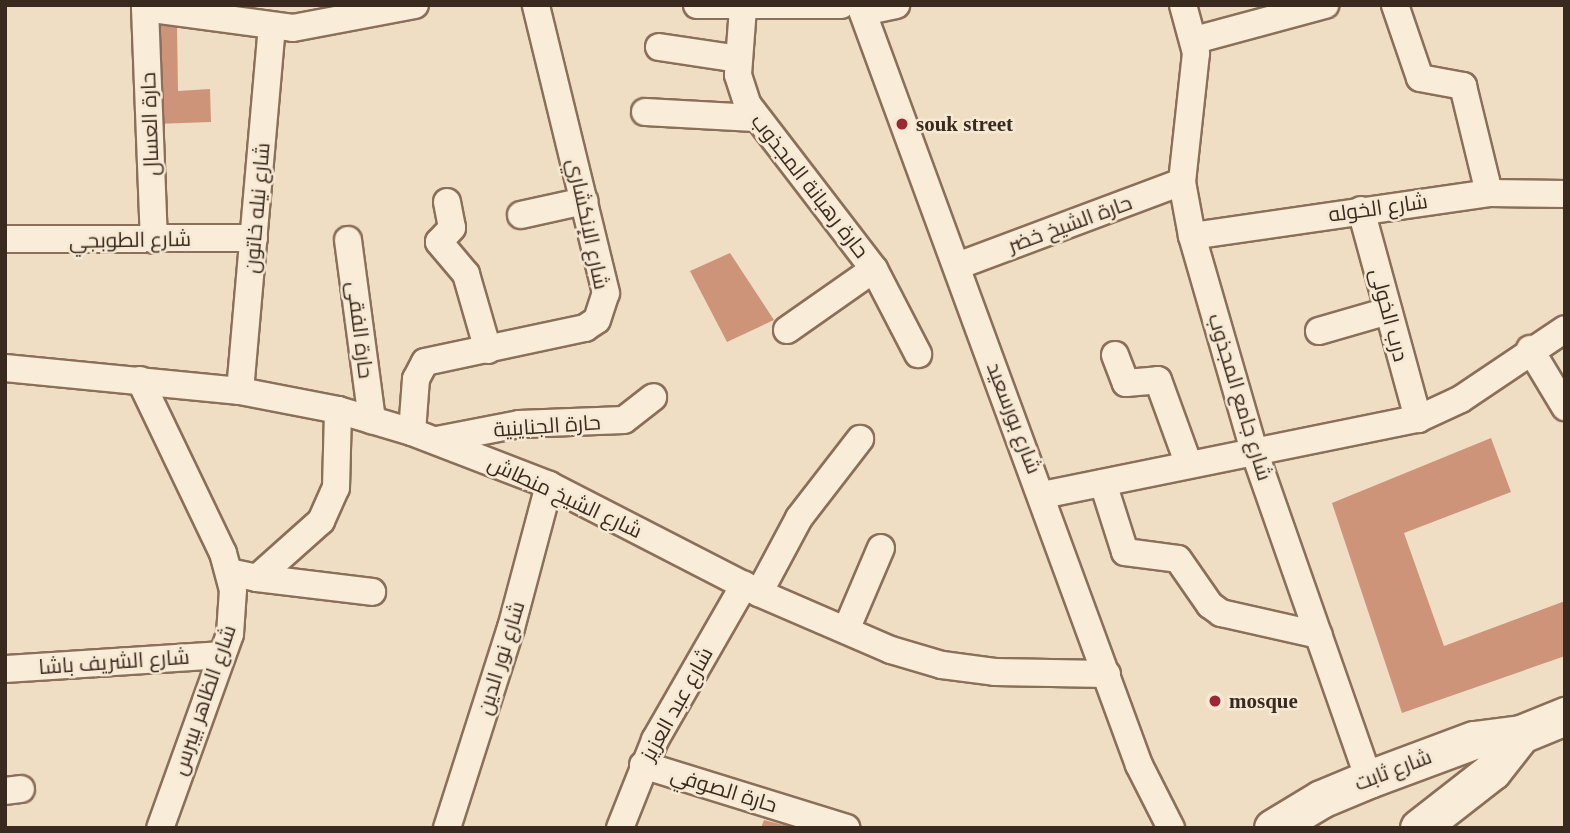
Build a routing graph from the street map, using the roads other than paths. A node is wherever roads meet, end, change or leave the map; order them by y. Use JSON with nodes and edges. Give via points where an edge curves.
{"nodes":[{"id":1,"x":415,"y":5,"type":"edge"},
{"id":2,"x":536,"y":5,"type":"edge"},
{"id":3,"x":896,"y":5,"type":"edge"},
{"id":4,"x":1183,"y":5,"type":"edge"},
{"id":5,"x":1325,"y":5,"type":"edge"},
{"id":6,"x":1395,"y":5,"type":"edge"},
{"id":7,"x":144,"y":7,"type":"edge"},
{"id":8,"x":720,"y":7,"type":"edge"},
{"id":9,"x":855,"y":7,"type":"edge"},
{"id":10,"x":309,"y":16,"type":"edge"},
{"id":11,"x":272,"y":26,"type":"junction"},
{"id":12,"x":1195,"y":40,"type":"junction"},
{"id":13,"x":659,"y":47,"type":"dead end"},
{"id":14,"x":738,"y":59,"type":"junction"},
{"id":15,"x":645,"y":113,"type":"dead end"},
{"id":16,"x":755,"y":118,"type":"junction"},
{"id":17,"x":1182,"y":182,"type":"junction"},
{"id":18,"x":1489,"y":193,"type":"junction"},
{"id":19,"x":1565,"y":194,"type":"edge"},
{"id":20,"x":584,"y":201,"type":"junction"},
{"id":21,"x":447,"y":202,"type":"dead end"},
{"id":22,"x":1361,"y":210,"type":"junction"},
{"id":23,"x":521,"y":215,"type":"dead end"},
{"id":24,"x":1192,"y":236,"type":"junction"},
{"id":25,"x":254,"y":238,"type":"junction"},
{"id":26,"x":5,"y":239,"type":"edge"},
{"id":27,"x":154,"y":240,"type":"junction"},
{"id":28,"x":348,"y":240,"type":"dead end"},
{"id":29,"x":957,"y":266,"type":"junction"},
{"id":30,"x":874,"y":269,"type":"junction"},
{"id":31,"x":1388,"y":311,"type":"junction"},
{"id":32,"x":1565,"y":329,"type":"edge"},
{"id":33,"x":787,"y":330,"type":"dead end"},
{"id":34,"x":1319,"y":331,"type":"dead end"},
{"id":35,"x":1530,"y":349,"type":"junction"},
{"id":36,"x":488,"y":350,"type":"junction"},
{"id":37,"x":918,"y":354,"type":"dead end"},
{"id":38,"x":1115,"y":355,"type":"dead end"},
{"id":39,"x":5,"y":368,"type":"edge"},
{"id":40,"x":141,"y":380,"type":"junction"},
{"id":41,"x":240,"y":391,"type":"junction"},
{"id":42,"x":653,"y":397,"type":"dead end"},
{"id":43,"x":1565,"y":407,"type":"edge"},
{"id":44,"x":338,"y":410,"type":"junction"},
{"id":45,"x":1418,"y":419,"type":"junction"},
{"id":46,"x":372,"y":420,"type":"junction"},
{"id":47,"x":423,"y":436,"type":"junction"},
{"id":48,"x":860,"y":439,"type":"dead end"},
{"id":49,"x":1254,"y":451,"type":"junction"},
{"id":50,"x":1189,"y":465,"type":"junction"},
{"id":51,"x":1103,"y":483,"type":"junction"},
{"id":52,"x":548,"y":485,"type":"junction"},
{"id":53,"x":1043,"y":495,"type":"junction"},
{"id":54,"x":881,"y":548,"type":"dead end"},
{"id":55,"x":229,"y":572,"type":"junction"},
{"id":56,"x":257,"y":578,"type":"junction"},
{"id":57,"x":752,"y":589,"type":"junction"},
{"id":58,"x":372,"y":592,"type":"dead end"},
{"id":59,"x":846,"y":630,"type":"junction"},
{"id":60,"x":1319,"y":635,"type":"junction"},
{"id":61,"x":222,"y":655,"type":"junction"},
{"id":62,"x":5,"y":670,"type":"edge"},
{"id":63,"x":1107,"y":674,"type":"junction"},
{"id":64,"x":1565,"y":716,"type":"edge"},
{"id":65,"x":1521,"y":734,"type":"junction"},
{"id":66,"x":643,"y":765,"type":"junction"},
{"id":67,"x":1369,"y":779,"type":"junction"},
{"id":68,"x":160,"y":828,"type":"edge"},
{"id":69,"x":447,"y":828,"type":"edge"},
{"id":70,"x":620,"y":828,"type":"edge"},
{"id":71,"x":845,"y":828,"type":"edge"},
{"id":72,"x":1171,"y":828,"type":"edge"},
{"id":73,"x":1273,"y":828,"type":"edge"},
{"id":74,"x":1419,"y":828,"type":"edge"}],
"edges":[{"from":1,"to":10,"type":"street"},
{"from":2,"to":20,"type":"street","name":"شارع الإنكشاري"},
{"from":3,"to":9,"type":"street"},
{"from":4,"to":12,"type":"street","name":"شارع جامع المجذوب"},
{"from":5,"to":12,"type":"street"},
{"from":6,"to":18,"type":"street","via":[[1420,78],[1463,86]]},
{"from":7,"to":11,"type":"street"},
{"from":7,"to":27,"type":"street","name":"حارة العسال"},
{"from":8,"to":9,"type":"street"},
{"from":8,"to":14,"type":"street","name":"حارة رهبانة المجذوب"},
{"from":9,"to":29,"type":"street","name":"شارع بورسعيد"},
{"from":10,"to":11,"type":"street"},
{"from":11,"to":25,"type":"street","name":"شارع نيله خاتون"},
{"from":12,"to":17,"type":"street","name":"شارع جامع المجذوب"},
{"from":13,"to":14,"type":"street"},
{"from":14,"to":16,"type":"street","name":"حارة رهبانة المجذوب","via":[[742,90]]},
{"from":15,"to":16,"type":"street"},
{"from":16,"to":30,"type":"street","name":"حارة رهبانة المجذوب"},
{"from":17,"to":24,"type":"street","name":"شارع جامع المجذوب"},
{"from":17,"to":29,"type":"street","name":"حارة الشيخ خضر"},
{"from":18,"to":19,"type":"street","name":"شارع الخوله"},
{"from":18,"to":22,"type":"street","name":"شارع الخوله"},
{"from":20,"to":23,"type":"street"},
{"from":20,"to":36,"type":"street","name":"شارع الإنكشاري","via":[[606,293],[597,320],[585,328]]},
{"from":21,"to":36,"type":"street","via":[[452,228],[439,242],[466,274]]},
{"from":22,"to":24,"type":"street","name":"شارع الخوله"},
{"from":22,"to":31,"type":"street","name":"درب الخولى"},
{"from":24,"to":49,"type":"street","name":"شارع جامع المجذوب"},
{"from":25,"to":27,"type":"street","name":"شارع الطوبجي"},
{"from":25,"to":41,"type":"street","name":"شارع نيله خاتون"},
{"from":26,"to":27,"type":"street","name":"شارع الطوبجي"},
{"from":28,"to":46,"type":"street","name":"حارة الفقى"},
{"from":29,"to":53,"type":"street","name":"شارع بورسعيد"},
{"from":30,"to":33,"type":"street"},
{"from":30,"to":37,"type":"street","name":"حارة رهبانة المجذوب"},
{"from":31,"to":34,"type":"street"},
{"from":31,"to":45,"type":"street","name":"درب الخولى"},
{"from":32,"to":35,"type":"street"},
{"from":35,"to":43,"type":"street"},
{"from":35,"to":45,"type":"street","via":[[1461,398]]},
{"from":36,"to":47,"type":"street","name":"شارع الإنكشاري","via":[[425,362],[416,379]]},
{"from":38,"to":50,"type":"street","via":[[1126,383],[1158,380]]},
{"from":39,"to":40,"type":"street","name":"شارع الشيخ منطاش"},
{"from":40,"to":41,"type":"street","name":"شارع الشيخ منطاش"},
{"from":40,"to":55,"type":"street","name":"شارع الظاهر بيبرس"},
{"from":41,"to":44,"type":"street","name":"شارع الشيخ منطاش"},
{"from":42,"to":47,"type":"street","name":"حارة الجناينية","via":[[624,420],[519,424]]},
{"from":44,"to":46,"type":"street","name":"شارع الشيخ منطاش"},
{"from":44,"to":56,"type":"street","via":[[336,488],[330,506],[309,534]]},
{"from":45,"to":49,"type":"street"},
{"from":46,"to":47,"type":"street","name":"شارع الشيخ منطاش"},
{"from":47,"to":52,"type":"street","name":"شارع الشيخ منطاش"},
{"from":48,"to":57,"type":"street","name":"شارع عبد العزيز"},
{"from":49,"to":50,"type":"street"},
{"from":49,"to":60,"type":"street","name":"شارع جامع المجذوب"},
{"from":50,"to":51,"type":"street"},
{"from":51,"to":53,"type":"street"},
{"from":51,"to":60,"type":"street","via":[[1125,552],[1178,559],[1210,605],[1221,613]]},
{"from":52,"to":57,"type":"street","name":"شارع الشيخ منطاش"},
{"from":52,"to":69,"type":"street","name":"شارع نور الدين","via":[[511,628]]},
{"from":53,"to":63,"type":"street","name":"شارع بورسعيد"},
{"from":54,"to":59,"type":"street"},
{"from":55,"to":56,"type":"street"},
{"from":55,"to":61,"type":"street","name":"شارع الظاهر بيبرس","via":[[233,612]]},
{"from":56,"to":58,"type":"street"},
{"from":57,"to":59,"type":"street","name":"شارع الشيخ منطاش"},
{"from":57,"to":66,"type":"street","name":"شارع عبد العزيز"},
{"from":59,"to":63,"type":"street","name":"شارع الشيخ منطاش","via":[[891,650],[943,665],[995,672]]},
{"from":60,"to":67,"type":"street","name":"شارع جامع المجذوب"},
{"from":61,"to":62,"type":"street","name":"شارع الشريف باشا"},
{"from":61,"to":68,"type":"street","name":"شارع الظاهر بيبرس"},
{"from":63,"to":72,"type":"street","name":"شارع بورسعيد","via":[[1139,765]]},
{"from":64,"to":65,"type":"main road","name":"شارع ثابت"},
{"from":65,"to":67,"type":"main road","name":"شارع ثابت","via":[[1474,740]]},
{"from":65,"to":74,"type":"main road","name":"شارع ثابت","via":[[1492,771]]},
{"from":66,"to":70,"type":"street","name":"شارع عبد العزيز"},
{"from":66,"to":71,"type":"street","name":"حارة الصوفي"},
{"from":67,"to":73,"type":"main road","name":"شارع ثابت","via":[[1321,799]]}]}
